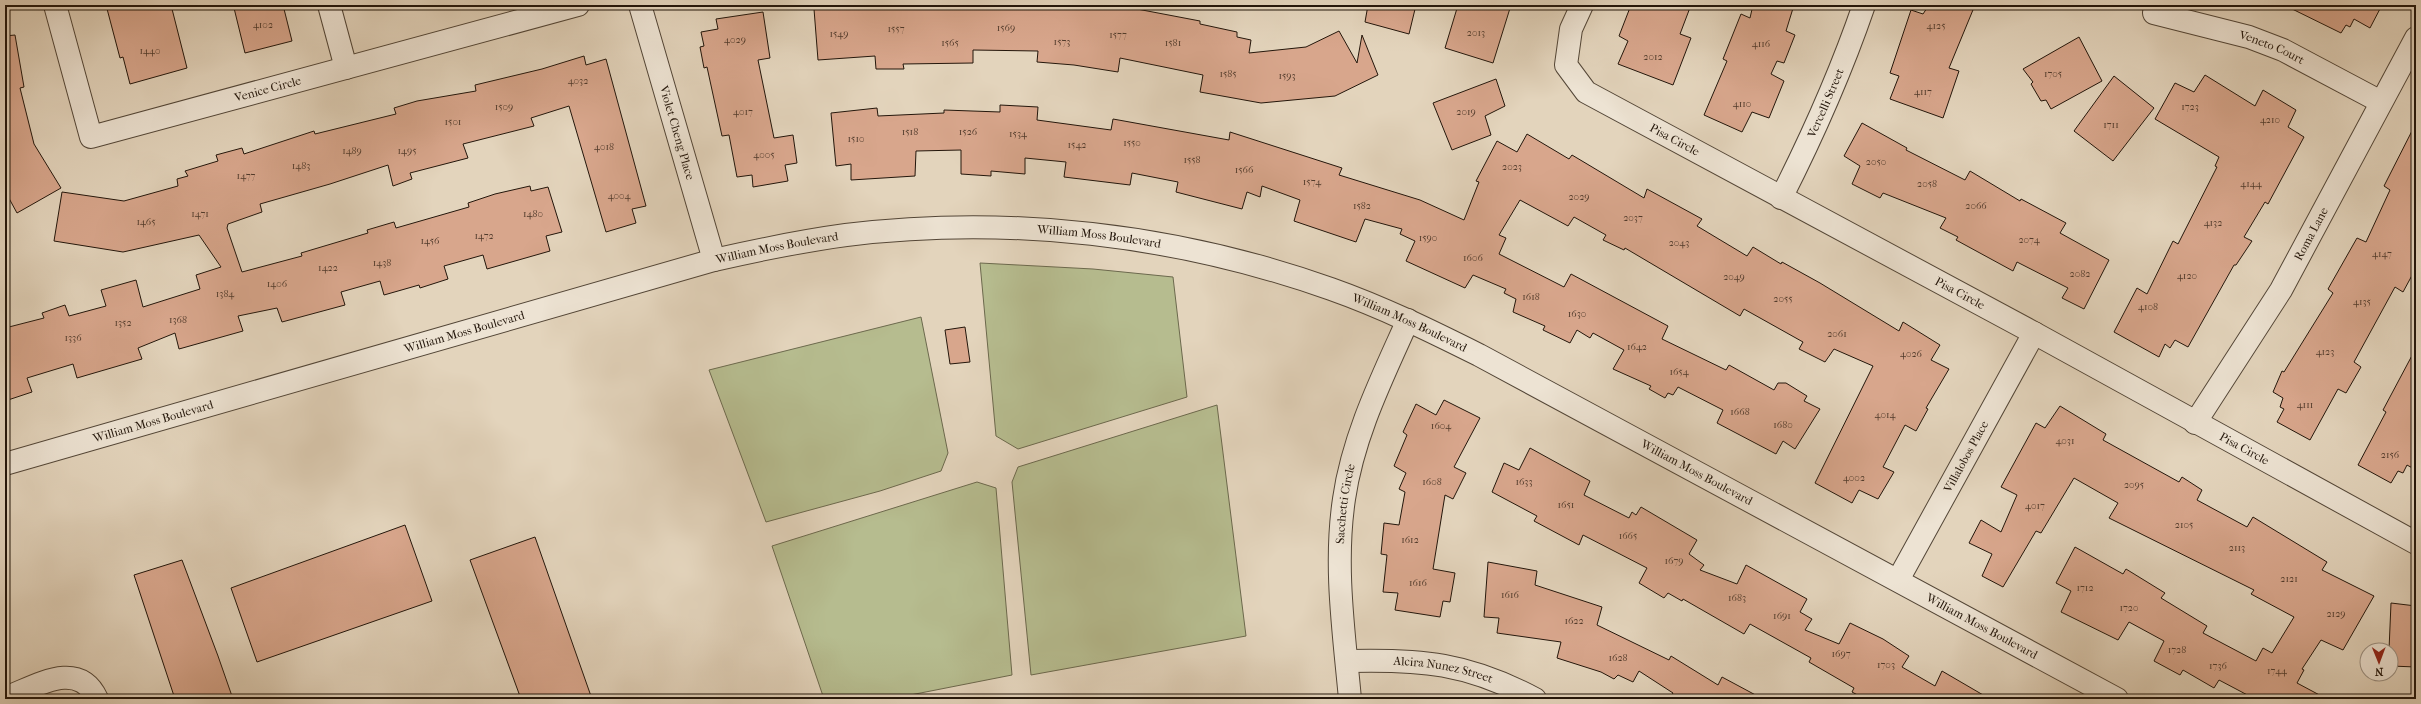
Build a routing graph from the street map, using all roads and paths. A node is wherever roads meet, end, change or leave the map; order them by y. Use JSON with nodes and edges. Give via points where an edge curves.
{"nodes":[{"id":1,"x":55,"y":5,"type":"edge"},
{"id":2,"x":329,"y":5,"type":"edge"},
{"id":3,"x":578,"y":5,"type":"edge"},
{"id":4,"x":640,"y":5,"type":"edge"},
{"id":5,"x":1582,"y":5,"type":"edge"},
{"id":6,"x":1864,"y":5,"type":"edge"},
{"id":7,"x":2154,"y":13,"type":"dead end"},
{"id":8,"x":2416,"y":38,"type":"edge"},
{"id":9,"x":346,"y":68,"type":"junction"},
{"id":10,"x":2381,"y":102,"type":"junction"},
{"id":11,"x":1781,"y":198,"type":"junction"},
{"id":12,"x":714,"y":260,"type":"junction"},
{"id":13,"x":1408,"y":320,"type":"junction"},
{"id":14,"x":2034,"y":332,"type":"junction"},
{"id":15,"x":2195,"y":423,"type":"junction"},
{"id":16,"x":5,"y":464,"type":"edge"},
{"id":17,"x":2416,"y":543,"type":"edge"},
{"id":18,"x":1898,"y":580,"type":"junction"},
{"id":19,"x":1347,"y":661,"type":"junction"},
{"id":20,"x":5,"y":698,"type":"edge"},
{"id":21,"x":97,"y":699,"type":"edge"},
{"id":22,"x":1350,"y":699,"type":"edge"},
{"id":23,"x":1535,"y":699,"type":"edge"},
{"id":24,"x":2117,"y":699,"type":"edge"}],
"edges":[{"from":1,"to":9,"type":"street","name":"Venice Circle","via":[[91,137]]},
{"from":2,"to":9,"type":"street"},
{"from":3,"to":9,"type":"street","name":"Venice Circle"},
{"from":4,"to":12,"type":"street","name":"Violet Cheng Place"},
{"from":5,"to":11,"type":"street","name":"Pisa Circle","via":[[1571,29],[1566,65],[1586,92]]},
{"from":6,"to":11,"type":"street","name":"Vercelli Street","via":[[1843,66],[1814,134]]},
{"from":7,"to":10,"type":"street","name":"Veneto Court","via":[[2249,37],[2283,50]]},
{"from":8,"to":10,"type":"street","name":"Roma Lane"},
{"from":10,"to":15,"type":"street","name":"Roma Lane","via":[[2281,290]]},
{"from":11,"to":14,"type":"street","name":"Pisa Circle"},
{"from":12,"to":13,"type":"street","name":"William Moss Boulevard","via":[[846,235],[981,227],[1058,230],[1165,244],[1254,265],[1331,289]]},
{"from":12,"to":16,"type":"street","name":"William Moss Boulevard"},
{"from":13,"to":18,"type":"street","name":"William Moss Boulevard","via":[[1479,354]]},
{"from":13,"to":19,"type":"street","name":"Sacchetti Circle","via":[[1367,411],[1353,456],[1344,499],[1340,541],[1340,592]]},
{"from":14,"to":15,"type":"street","name":"Pisa Circle"},
{"from":14,"to":18,"type":"street","name":"Villalobos Place"},
{"from":15,"to":17,"type":"street","name":"Pisa Circle"},
{"from":18,"to":24,"type":"street","name":"William Moss Boulevard"},
{"from":19,"to":22,"type":"street","name":"Sacchetti Circle"},
{"from":19,"to":23,"type":"street","name":"Alcira Nunez Street","via":[[1400,660],[1437,663],[1478,674],[1516,688]]},
{"from":20,"to":21,"type":"street","via":[[62,676],[73,677],[83,682]]}]}
